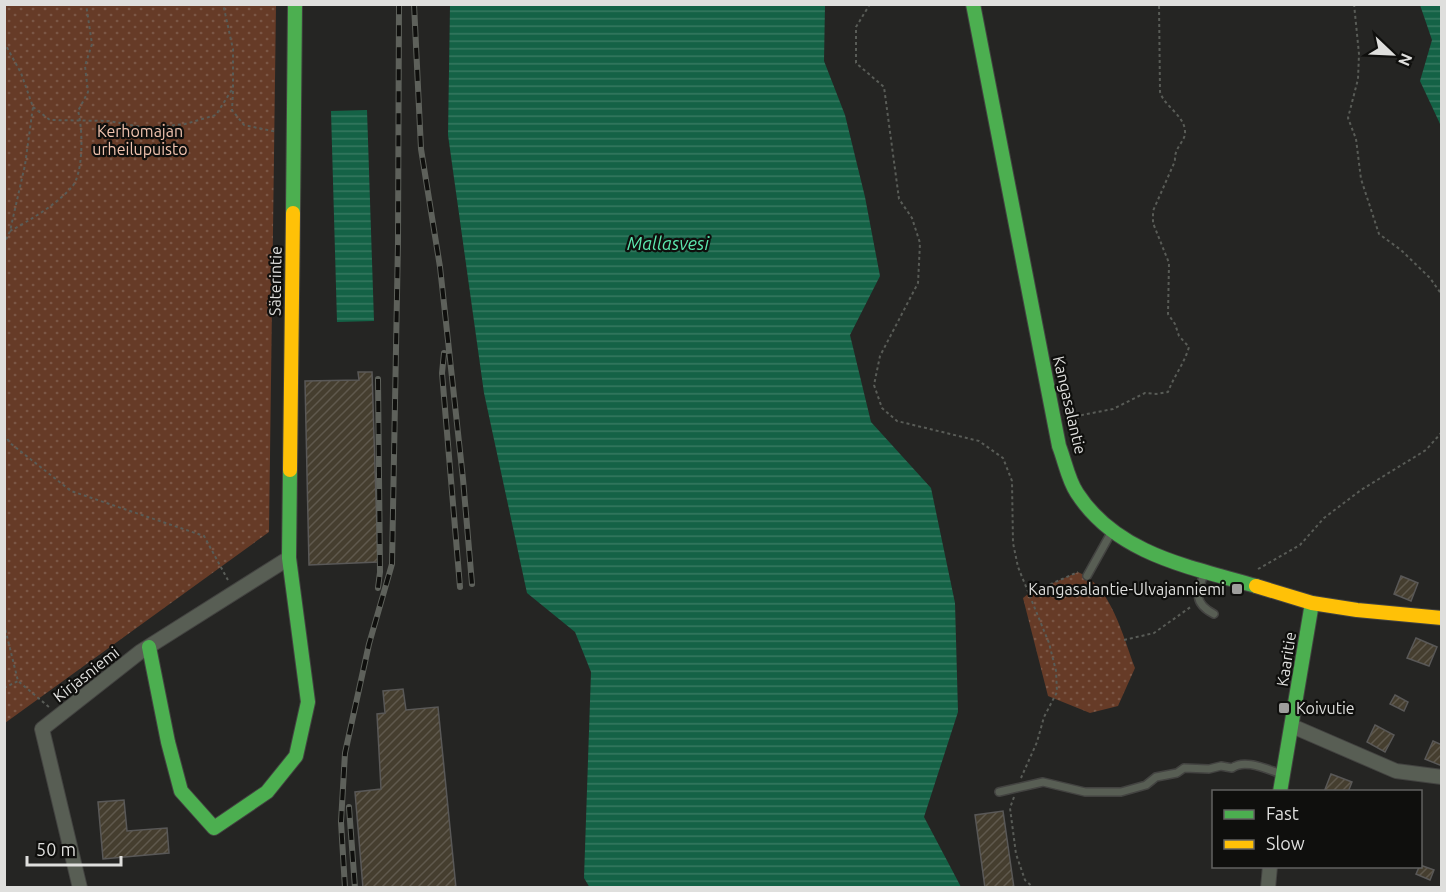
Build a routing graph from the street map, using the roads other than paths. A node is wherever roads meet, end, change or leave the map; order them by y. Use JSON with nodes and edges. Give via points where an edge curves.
{"nodes":[{"id":1,"x":295,"y":4,"type":"edge"},
{"id":2,"x":973,"y":4,"type":"edge"},
{"id":3,"x":1112,"y":532,"type":"junction"},
{"id":4,"x":289,"y":558,"type":"junction"},
{"id":5,"x":1205,"y":571,"type":"junction"},
{"id":6,"x":1087,"y":576,"type":"road end"},
{"id":7,"x":1312,"y":603,"type":"junction"},
{"id":8,"x":1214,"y":614,"type":"dead end"},
{"id":9,"x":1442,"y":618,"type":"edge"},
{"id":10,"x":149,"y":647,"type":"junction"},
{"id":11,"x":1292,"y":726,"type":"junction"},
{"id":12,"x":1282,"y":774,"type":"junction"},
{"id":13,"x":1442,"y":777,"type":"edge"},
{"id":14,"x":1280,"y":790,"type":"edge"},
{"id":15,"x":999,"y":792,"type":"dead end"},
{"id":16,"x":1270,"y":868,"type":"edge"},
{"id":17,"x":80,"y":888,"type":"edge"},
{"id":18,"x":1268,"y":888,"type":"edge"}],
"edges":[{"from":1,"to":4,"type":"street","name":"Säterintie"},
{"from":2,"to":3,"type":"street","name":"Kangasalantie","via":[[1059,446],[1076,492]]},
{"from":3,"to":5,"type":"street","name":"Kangasalantie","via":[[1158,557]]},
{"from":3,"to":6,"type":"lane"},
{"from":4,"to":10,"type":"street","name":"Kirjasniemi"},
{"from":4,"to":10,"type":"street","name":"Säterintie","via":[[308,702],[296,756],[267,792],[213,828],[181,792]]},
{"from":5,"to":7,"type":"street","name":"Kangasalantie"},
{"from":5,"to":8,"type":"lane","via":[[1199,601]]},
{"from":7,"to":9,"type":"street","name":"Kangasalantie"},
{"from":7,"to":11,"type":"street","name":"Kaaritie"},
{"from":10,"to":17,"type":"street","name":"Kirjasniemi","via":[[42,729]]},
{"from":11,"to":12,"type":"street","name":"Kaaritie"},
{"from":11,"to":13,"type":"street","via":[[1396,771]]},
{"from":12,"to":14,"type":"street","name":"Kaaritie"},
{"from":12,"to":15,"type":"lane","via":[[1236,764],[1232,768],[1184,768],[1121,792],[1085,792],[1043,782]]},
{"from":16,"to":18,"type":"street"}]}
